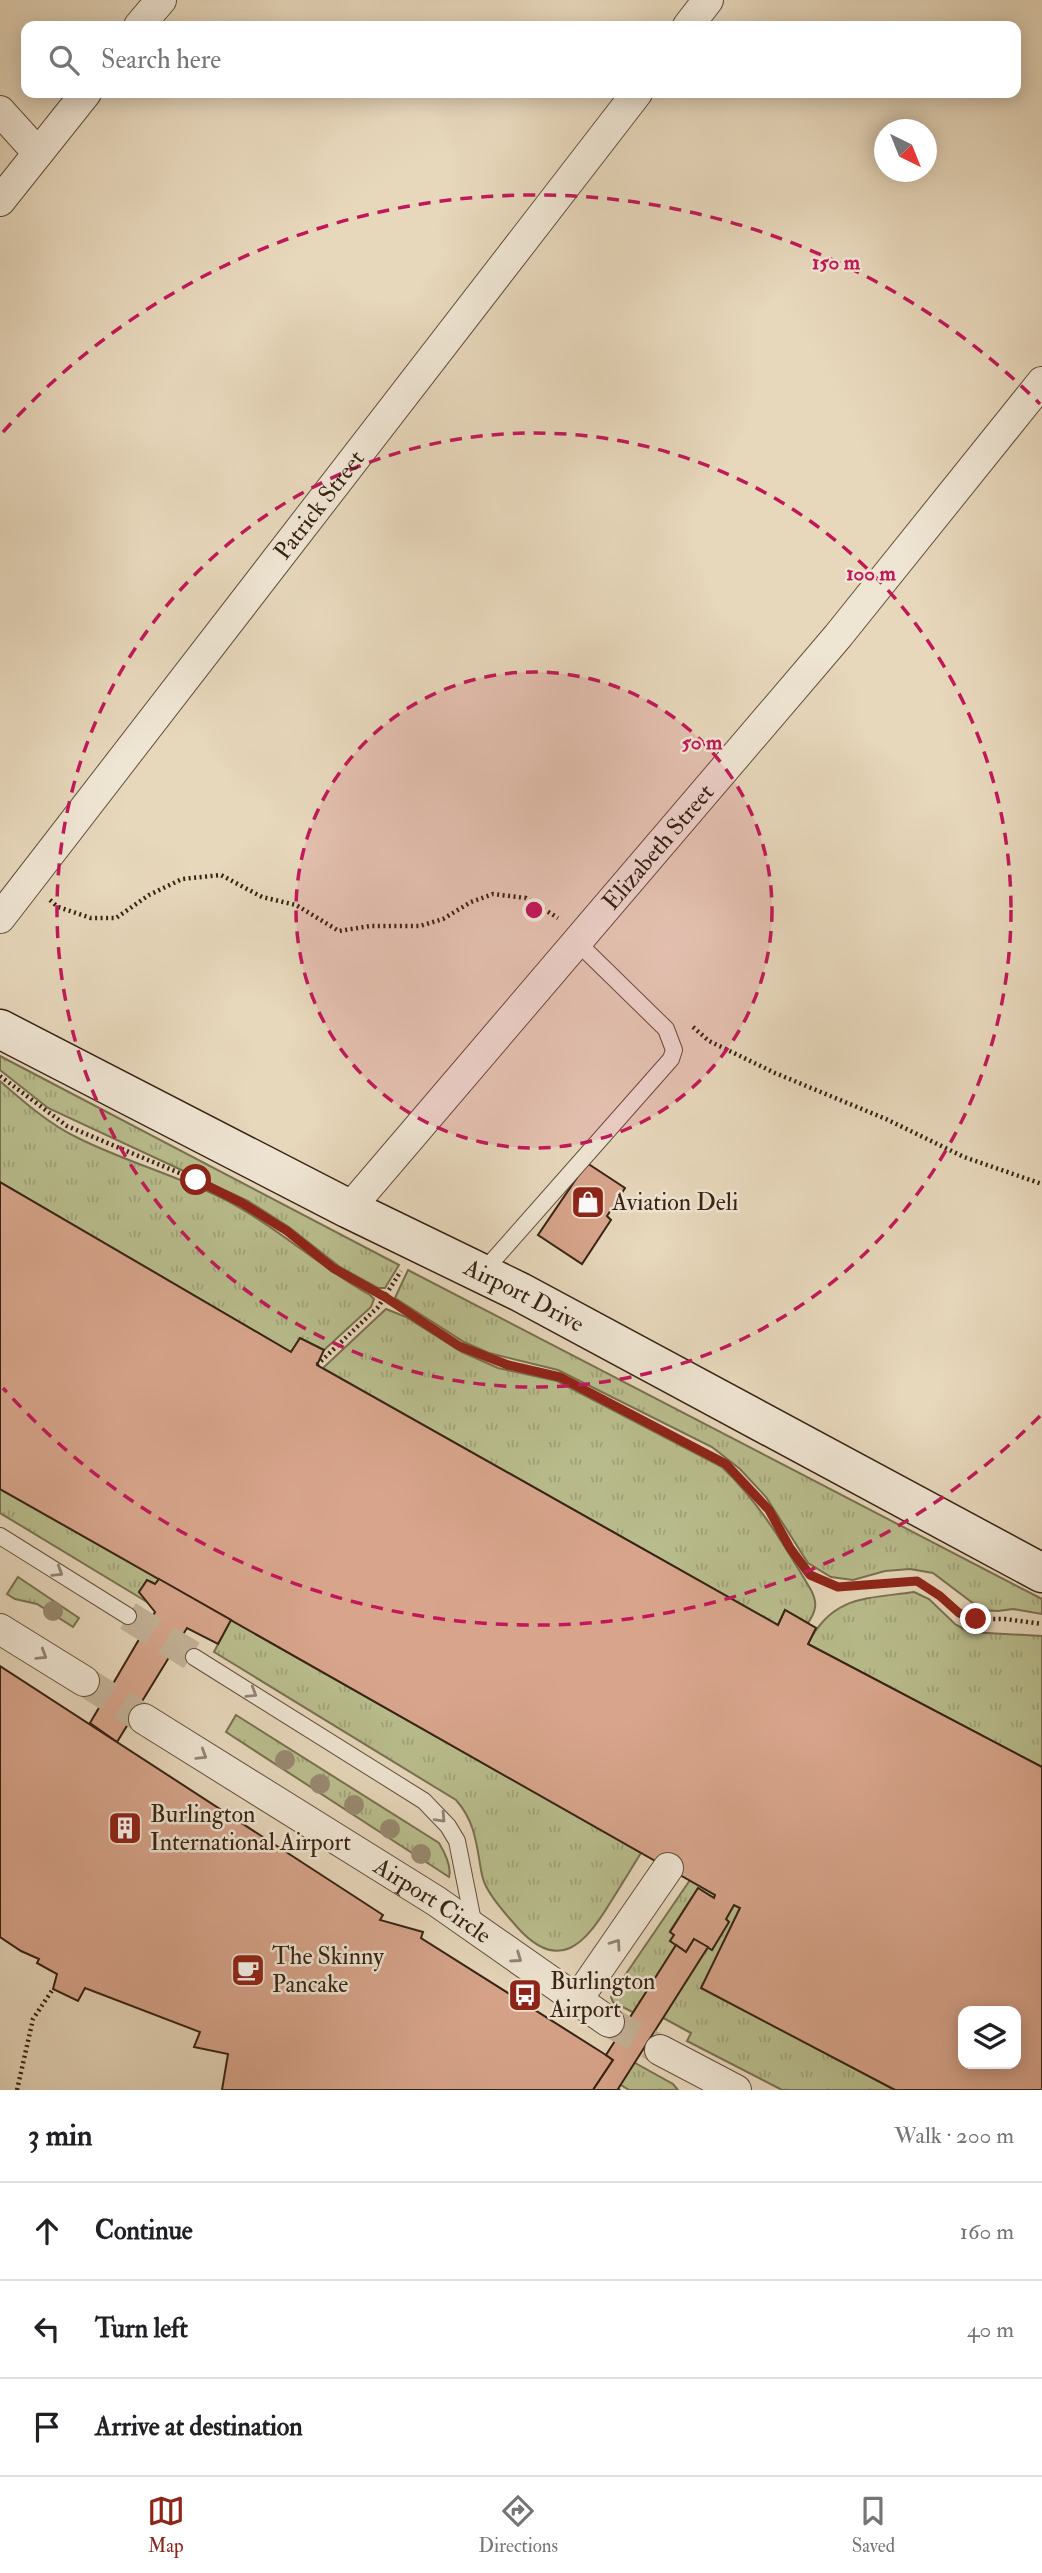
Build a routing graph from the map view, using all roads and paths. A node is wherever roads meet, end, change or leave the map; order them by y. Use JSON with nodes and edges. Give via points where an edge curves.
{"nodes":[{"id":1,"x":160,"y":0,"type":"edge"},
{"id":2,"x":708,"y":0,"type":"edge"},
{"id":3,"x":143,"y":21,"type":"edge"},
{"id":4,"x":692,"y":21,"type":"edge"},
{"id":5,"x":82,"y":98,"type":"edge"},
{"id":6,"x":633,"y":98,"type":"edge"},
{"id":7,"x":0,"y":111,"type":"edge"},
{"id":8,"x":38,"y":153,"type":"junction"},
{"id":9,"x":0,"y":201,"type":"edge"},
{"id":10,"x":1042,"y":382,"type":"edge"},
{"id":11,"x":0,"y":918,"type":"edge"},
{"id":12,"x":577,"y":942,"type":"junction"},
{"id":13,"x":0,"y":1029,"type":"edge"},
{"id":14,"x":0,"y":1076,"type":"edge"},
{"id":15,"x":349,"y":1209,"type":"junction"},
{"id":16,"x":403,"y":1267,"type":"dead end"},
{"id":17,"x":481,"y":1274,"type":"junction"},
{"id":18,"x":385,"y":1297,"type":"junction"},
{"id":19,"x":317,"y":1364,"type":"dead end"},
{"id":20,"x":0,"y":1536,"type":"edge"},
{"id":21,"x":1042,"y":1573,"type":"edge"},
{"id":22,"x":128,"y":1616,"type":"tunnel mouth"},
{"id":23,"x":1042,"y":1624,"type":"edge"},
{"id":24,"x":0,"y":1629,"type":"edge"},
{"id":25,"x":194,"y":1657,"type":"tunnel mouth"},
{"id":26,"x":84,"y":1681,"type":"tunnel mouth"},
{"id":27,"x":145,"y":1719,"type":"tunnel mouth"},
{"id":28,"x":668,"y":1868,"type":"dead end"},
{"id":29,"x":474,"y":1927,"type":"junction"},
{"id":30,"x":53,"y":1989,"type":"dead end"},
{"id":31,"x":577,"y":2000,"type":"junction"},
{"id":32,"x":608,"y":2022,"type":"tunnel mouth"},
{"id":33,"x":660,"y":2050,"type":"tunnel mouth"},
{"id":34,"x":18,"y":2090,"type":"edge"},
{"id":35,"x":736,"y":2090,"type":"edge"}],
"edges":[{"from":1,"to":3,"type":"street"},
{"from":2,"to":4,"type":"street"},
{"from":5,"to":8,"type":"street"},
{"from":6,"to":11,"type":"street","name":"Patrick Street"},
{"from":7,"to":8,"type":"street"},
{"from":8,"to":9,"type":"street"},
{"from":10,"to":12,"type":"street","name":"Elizabeth Street","via":[[838,636]]},
{"from":12,"to":15,"type":"street","name":"Elizabeth Street"},
{"from":12,"to":17,"type":"lane","via":[[666,1029],[674,1049],[671,1059]]},
{"from":13,"to":15,"type":"main road","name":"Airport Drive"},
{"from":14,"to":18,"type":"path","via":[[67,1126],[242,1203],[333,1268]]},
{"from":15,"to":17,"type":"main road","name":"Airport Drive"},
{"from":16,"to":18,"type":"path"},
{"from":17,"to":21,"type":"main road","name":"Airport Drive"},
{"from":18,"to":19,"type":"path"},
{"from":18,"to":23,"type":"path","via":[[459,1346],[508,1365],[560,1377],[726,1464],[769,1510],[810,1575],[838,1587],[917,1581],[959,1613],[976,1619]]},
{"from":20,"to":22,"type":"lane","one_way":true},
{"from":24,"to":26,"type":"street","one_way":true},
{"from":25,"to":29,"type":"lane","one_way":true,"via":[[424,1801],[457,1841]]},
{"from":27,"to":29,"type":"street","name":"Airport Circle","one_way":true},
{"from":31,"to":28,"type":"street","one_way":true},
{"from":29,"to":31,"type":"street","name":"Airport Circle","one_way":true},
{"from":30,"to":34,"type":"path","via":[[33,2019]]},
{"from":31,"to":32,"type":"street","name":"Airport Circle"},
{"from":33,"to":35,"type":"street"}]}
